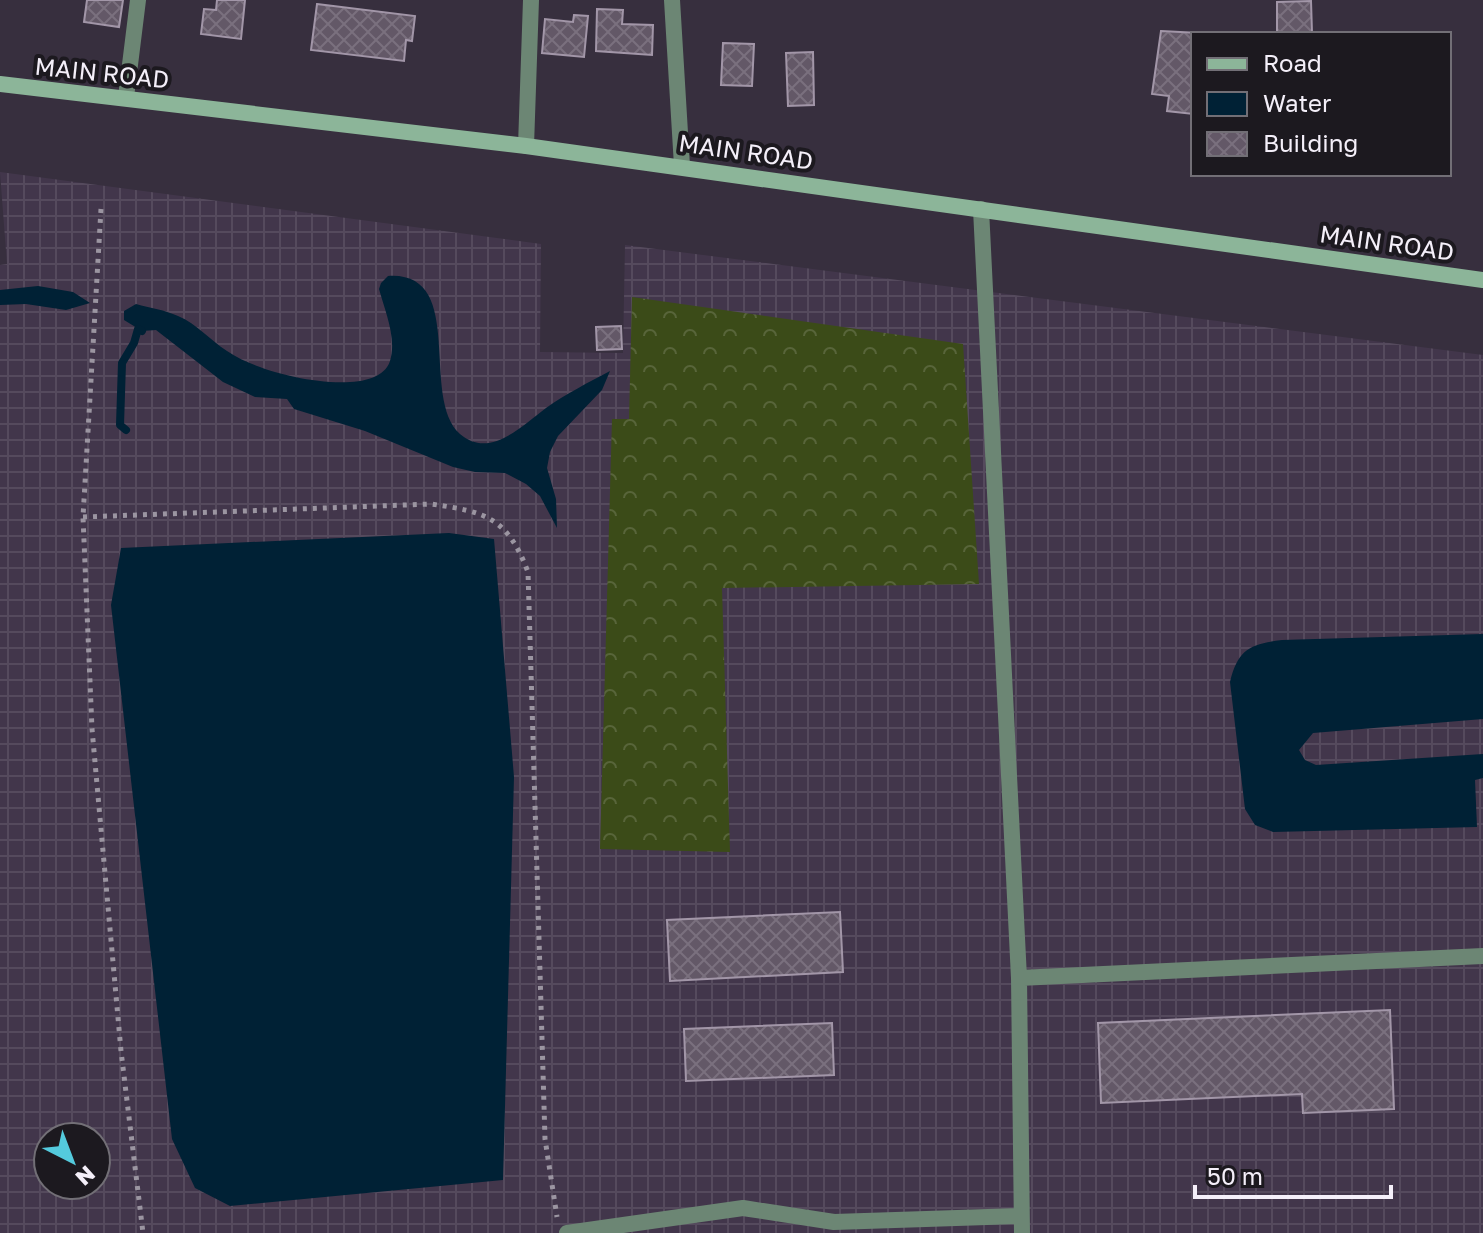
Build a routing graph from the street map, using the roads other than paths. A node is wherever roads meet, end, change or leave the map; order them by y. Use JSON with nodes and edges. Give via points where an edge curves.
{"nodes":[{"id":1,"x":138,"y":0,"type":"edge"},
{"id":2,"x":531,"y":0,"type":"edge"},
{"id":3,"x":672,"y":0,"type":"edge"},
{"id":4,"x":0,"y":84,"type":"edge"},
{"id":5,"x":126,"y":97,"type":"junction"},
{"id":6,"x":526,"y":146,"type":"junction"},
{"id":7,"x":682,"y":166,"type":"junction"},
{"id":8,"x":981,"y":209,"type":"junction"},
{"id":9,"x":1483,"y":280,"type":"edge"},
{"id":10,"x":1483,"y":956,"type":"edge"},
{"id":11,"x":1019,"y":978,"type":"junction"},
{"id":12,"x":1021,"y":1224,"type":"edge"},
{"id":13,"x":567,"y":1233,"type":"edge"}],
"edges":[{"from":1,"to":5,"type":"street"},
{"from":2,"to":6,"type":"street"},
{"from":3,"to":7,"type":"street"},
{"from":4,"to":5,"type":"main road","name":"MAIN ROAD"},
{"from":5,"to":6,"type":"main road","name":"MAIN ROAD"},
{"from":6,"to":7,"type":"main road","name":"MAIN ROAD"},
{"from":7,"to":8,"type":"main road","name":"MAIN ROAD"},
{"from":8,"to":9,"type":"main road","name":"MAIN ROAD"},
{"from":8,"to":11,"type":"street"},
{"from":10,"to":11,"type":"street"},
{"from":11,"to":12,"type":"street"},
{"from":12,"to":13,"type":"street","via":[[834,1222],[743,1208]]}]}
